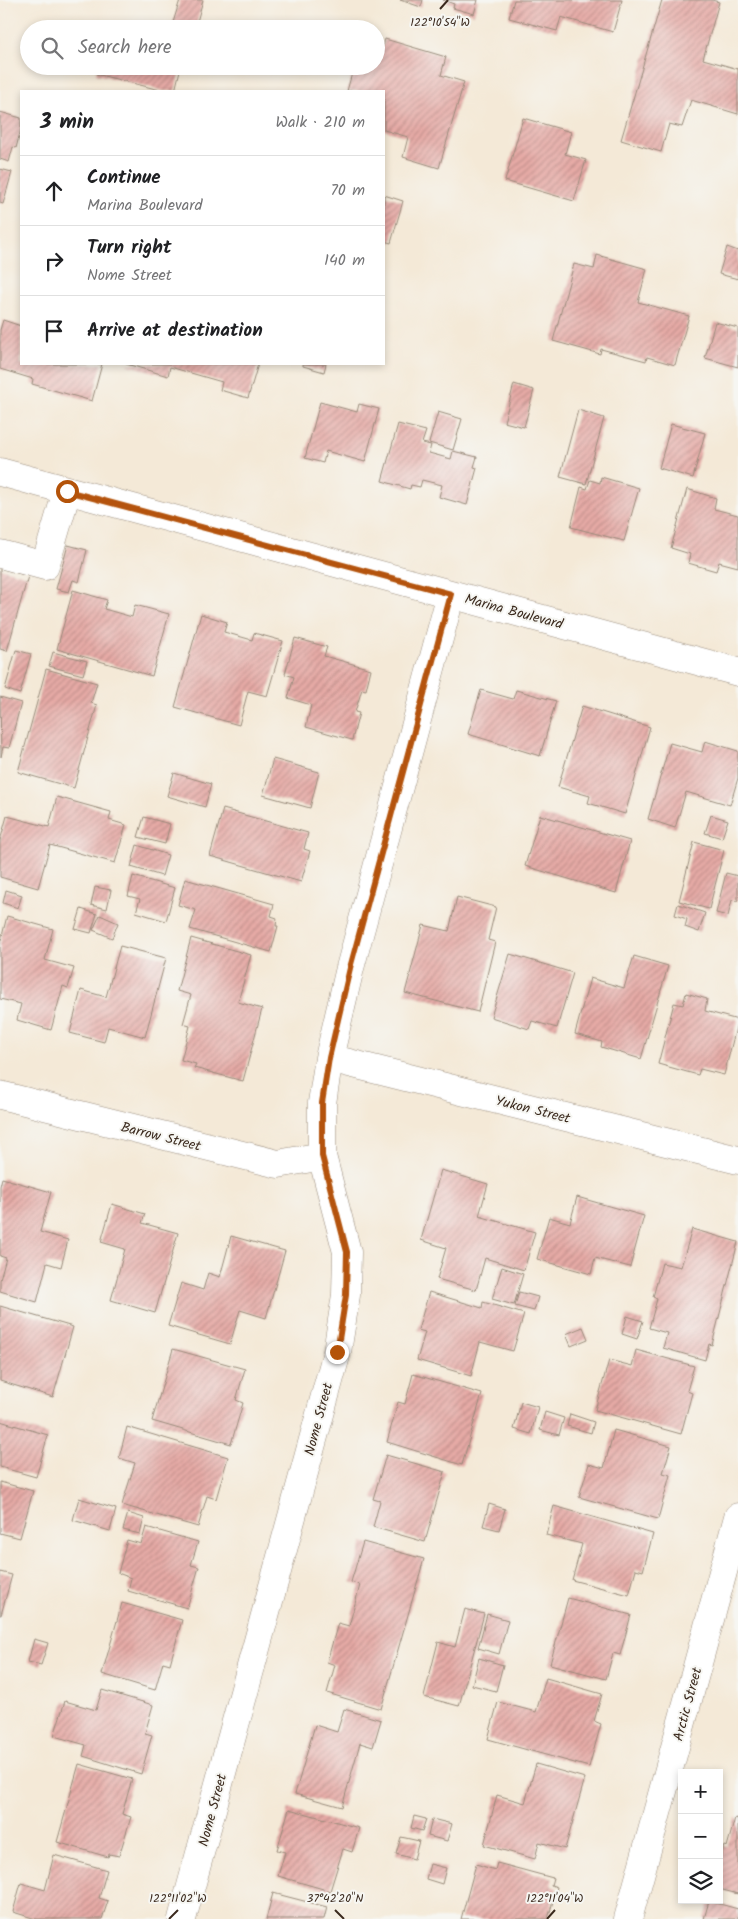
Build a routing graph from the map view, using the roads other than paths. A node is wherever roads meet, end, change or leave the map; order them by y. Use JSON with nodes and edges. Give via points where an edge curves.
{"nodes":[{"id":1,"x":0,"y":472,"type":"edge"},
{"id":2,"x":67,"y":491,"type":"junction"},
{"id":3,"x":0,"y":554,"type":"edge"},
{"id":4,"x":451,"y":594,"type":"junction"},
{"id":5,"x":738,"y":672,"type":"edge"},
{"id":6,"x":329,"y":1058,"type":"junction"},
{"id":7,"x":0,"y":1095,"type":"edge"},
{"id":8,"x":322,"y":1156,"type":"junction"},
{"id":9,"x":738,"y":1160,"type":"edge"},
{"id":10,"x":738,"y":1517,"type":"edge"},
{"id":11,"x":182,"y":1919,"type":"edge"},
{"id":12,"x":628,"y":1919,"type":"edge"}],
"edges":[{"from":1,"to":2,"type":"street","name":"Marina Boulevard"},
{"from":2,"to":3,"type":"street","via":[[45,566]]},
{"from":2,"to":4,"type":"street","name":"Marina Boulevard"},
{"from":4,"to":5,"type":"street","name":"Marina Boulevard"},
{"from":4,"to":6,"type":"street","name":"Nome Street","via":[[350,968]]},
{"from":6,"to":8,"type":"street","name":"Nome Street","via":[[322,1103]]},
{"from":6,"to":9,"type":"street","name":"Yukon Street"},
{"from":7,"to":8,"type":"street","name":"Barrow Street","via":[[278,1164]]},
{"from":8,"to":11,"type":"street","name":"Nome Street","via":[[347,1252],[346,1295],[337,1352]]},
{"from":10,"to":12,"type":"street","name":"Arctic Street"}]}
